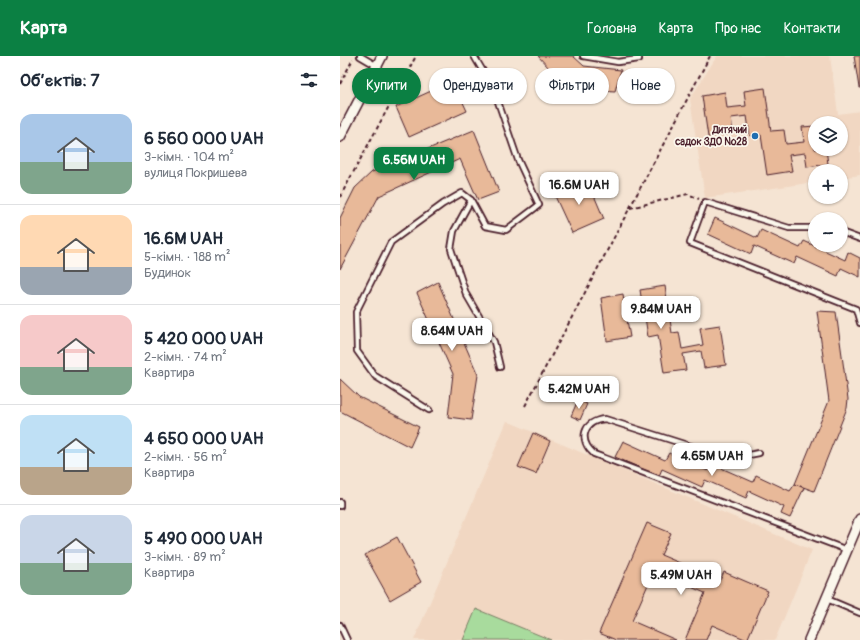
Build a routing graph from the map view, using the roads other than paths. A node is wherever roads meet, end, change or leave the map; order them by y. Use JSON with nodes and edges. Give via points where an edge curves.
{"nodes":[{"id":1,"x":360,"y":56,"type":"edge"},
{"id":2,"x":382,"y":56,"type":"edge"},
{"id":3,"x":474,"y":56,"type":"edge"},
{"id":4,"x":583,"y":56,"type":"edge"},
{"id":5,"x":638,"y":56,"type":"edge"},
{"id":6,"x":377,"y":66,"type":"junction"},
{"id":7,"x":340,"y":137,"type":"edge"},
{"id":8,"x":471,"y":200,"type":"junction"},
{"id":9,"x":808,"y":228,"type":"edge"},
{"id":10,"x":848,"y":235,"type":"edge"},
{"id":11,"x":860,"y":239,"type":"edge"},
{"id":12,"x":860,"y":323,"type":"edge"},
{"id":13,"x":500,"y":367,"type":"dead end"},
{"id":14,"x":429,"y":410,"type":"dead end"},
{"id":15,"x":759,"y":453,"type":"dead end"},
{"id":16,"x":340,"y":502,"type":"edge"},
{"id":17,"x":340,"y":506,"type":"edge"},
{"id":18,"x":860,"y":519,"type":"edge"},
{"id":19,"x":847,"y":550,"type":"junction"},
{"id":20,"x":827,"y":599,"type":"junction"},
{"id":21,"x":860,"y":613,"type":"edge"},
{"id":22,"x":340,"y":625,"type":"edge"},
{"id":23,"x":347,"y":640,"type":"edge"},
{"id":24,"x":809,"y":640,"type":"edge"}],
"edges":[{"from":1,"to":6,"type":"lane"},
{"from":2,"to":6,"type":"street"},
{"from":3,"to":8,"type":"lane","via":[[494,90],[526,179],[539,205],[506,230],[485,226]]},
{"from":4,"to":5,"type":"lane","via":[[618,62],[639,59]]},
{"from":6,"to":7,"type":"street"},
{"from":8,"to":13,"type":"lane","via":[[454,231],[451,249],[466,294],[494,342]]},
{"from":8,"to":14,"type":"lane","via":[[462,193],[442,204],[391,242],[356,312],[357,351],[375,376]]},
{"from":9,"to":12,"type":"lane","via":[[789,228],[705,202],[690,243],[856,308]]},
{"from":10,"to":11,"type":"lane"},
{"from":15,"to":19,"type":"lane","via":[[738,457],[709,452],[605,419],[589,425],[584,437],[584,444],[594,454]]},
{"from":16,"to":17,"type":"lane"},
{"from":18,"to":19,"type":"street"},
{"from":19,"to":20,"type":"street"},
{"from":20,"to":21,"type":"lane"},
{"from":20,"to":24,"type":"street"},
{"from":22,"to":23,"type":"lane"}]}
